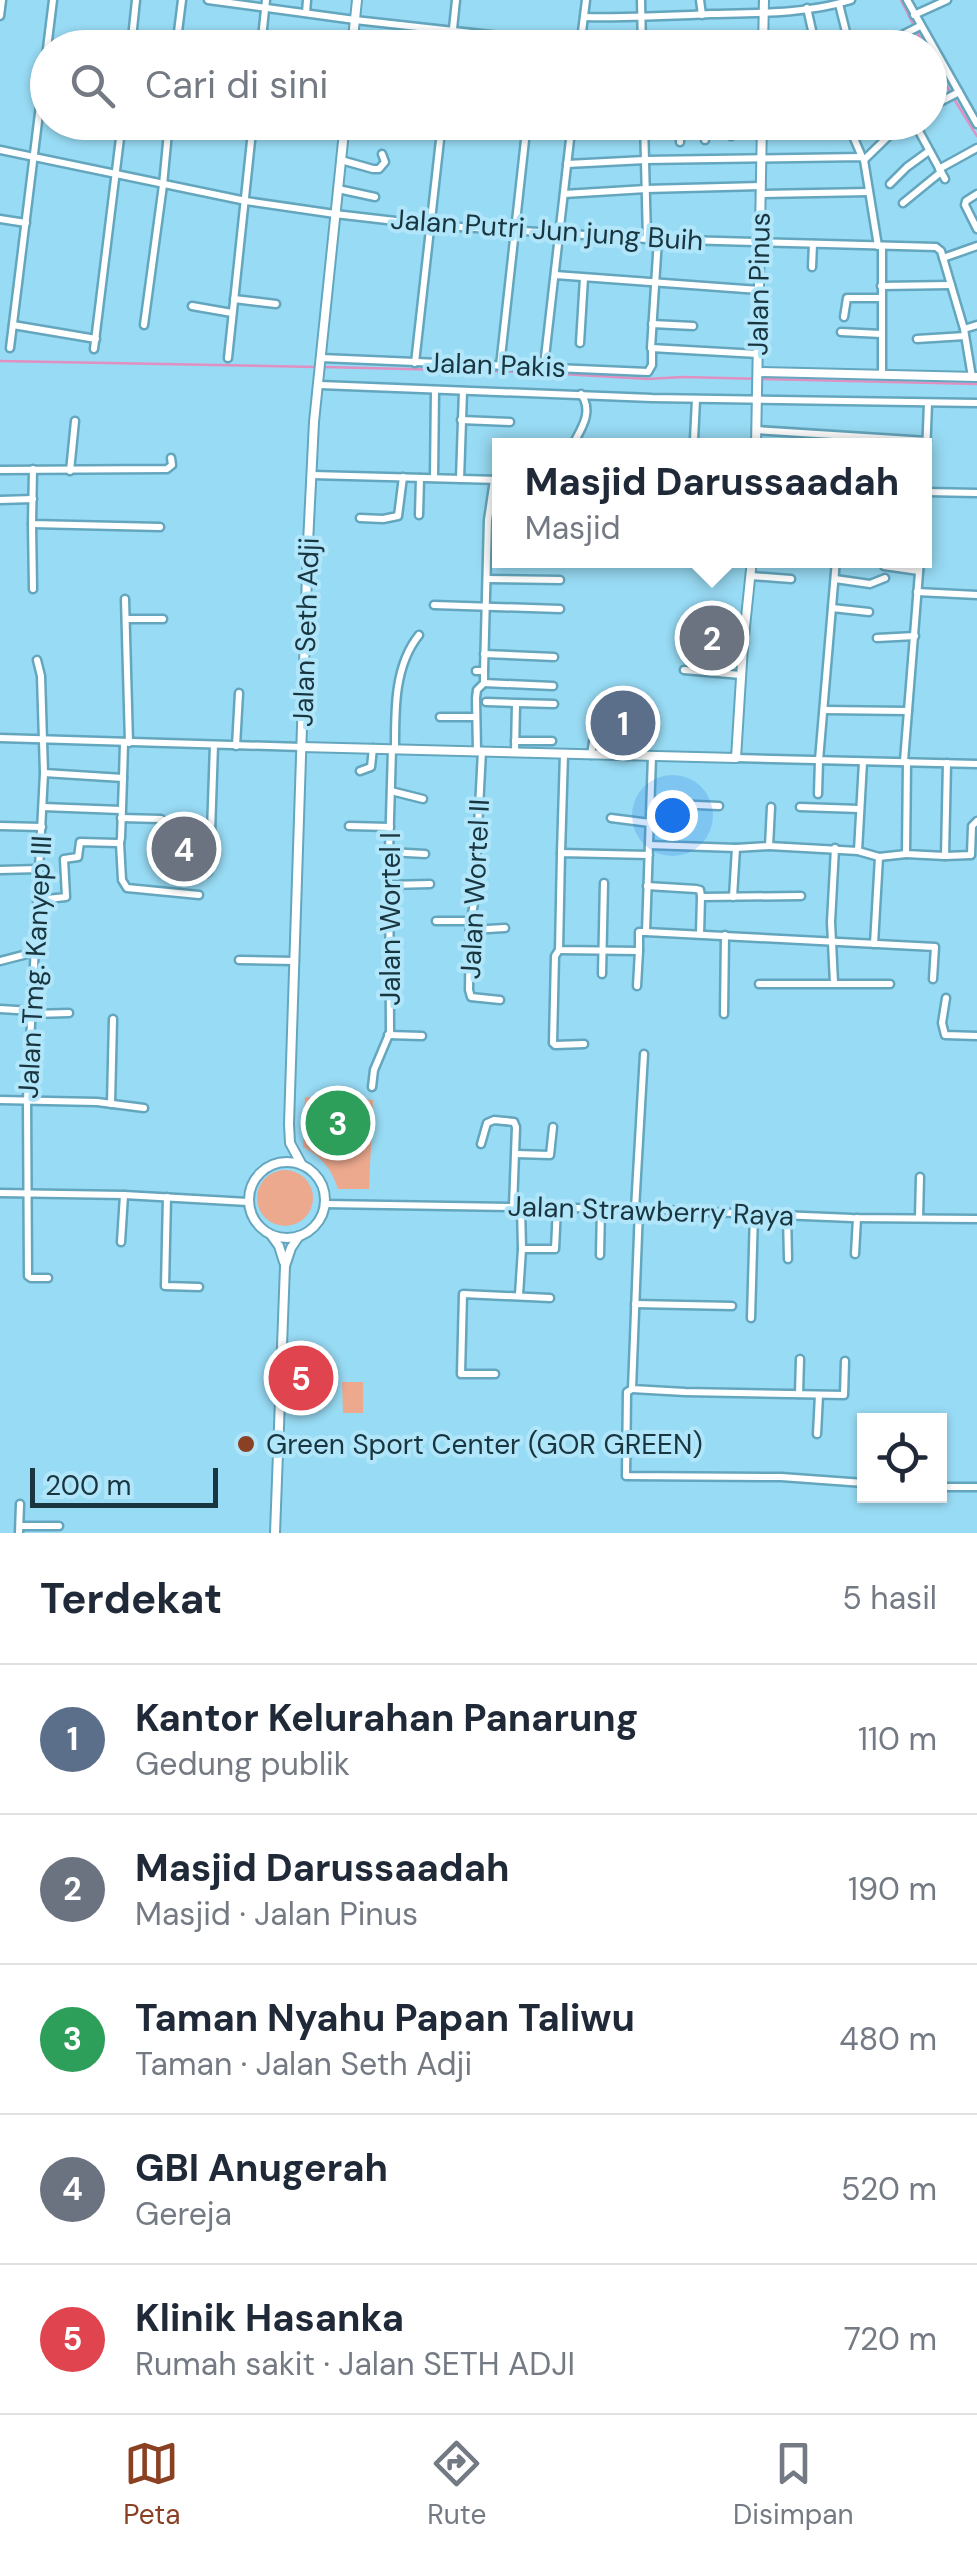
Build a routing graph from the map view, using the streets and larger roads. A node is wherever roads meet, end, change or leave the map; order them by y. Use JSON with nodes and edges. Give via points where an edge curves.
{"nodes":[{"id":1,"x":2,"y":0,"type":"edge"},
{"id":2,"x":53,"y":0,"type":"edge"},
{"id":3,"x":136,"y":0,"type":"edge"},
{"id":4,"x":182,"y":0,"type":"edge"},
{"id":5,"x":208,"y":0,"type":"edge"},
{"id":6,"x":308,"y":0,"type":"edge"},
{"id":7,"x":357,"y":0,"type":"edge"},
{"id":8,"x":456,"y":0,"type":"edge"},
{"id":9,"x":586,"y":0,"type":"edge"},
{"id":10,"x":640,"y":0,"type":"edge"},
{"id":11,"x":700,"y":0,"type":"edge"},
{"id":12,"x":764,"y":0,"type":"edge"},
{"id":13,"x":850,"y":0,"type":"edge"},
{"id":14,"x":907,"y":0,"type":"edge"},
{"id":15,"x":946,"y":0,"type":"edge"},
{"id":16,"x":265,"y":4,"type":"edge"},
{"id":17,"x":838,"y":4,"type":"junction"},
{"id":18,"x":807,"y":8,"type":"junction"},
{"id":19,"x":306,"y":13,"type":"junction"},
{"id":20,"x":764,"y":13,"type":"junction"},
{"id":21,"x":702,"y":14,"type":"junction"},
{"id":22,"x":914,"y":15,"type":"junction"},
{"id":23,"x":0,"y":16,"type":"edge"},
{"id":24,"x":584,"y":17,"type":"junction"},
{"id":25,"x":642,"y":18,"type":"junction"},
{"id":26,"x":355,"y":20,"type":"junction"},
{"id":27,"x":920,"y":26,"type":"junction"},
{"id":28,"x":50,"y":30,"type":"edge"},
{"id":29,"x":133,"y":30,"type":"edge"},
{"id":30,"x":178,"y":30,"type":"edge"},
{"id":31,"x":263,"y":30,"type":"edge"},
{"id":32,"x":354,"y":30,"type":"edge"},
{"id":33,"x":453,"y":30,"type":"joint"},
{"id":34,"x":582,"y":30,"type":"edge"},
{"id":35,"x":642,"y":30,"type":"edge"},
{"id":36,"x":764,"y":30,"type":"edge"},
{"id":37,"x":812,"y":30,"type":"edge"},
{"id":38,"x":845,"y":30,"type":"edge"},
{"id":39,"x":912,"y":30,"type":"edge"},
{"id":40,"x":922,"y":30,"type":"edge"},
{"id":41,"x":947,"y":73,"type":"edge"},
{"id":42,"x":958,"y":92,"type":"junction"},
{"id":43,"x":947,"y":98,"type":"edge"},
{"id":44,"x":973,"y":110,"type":"edge"},
{"id":45,"x":977,"y":124,"type":"edge"},
{"id":46,"x":37,"y":140,"type":"edge"},
{"id":47,"x":120,"y":140,"type":"edge"},
{"id":48,"x":168,"y":140,"type":"edge"},
{"id":49,"x":251,"y":140,"type":"edge"},
{"id":50,"x":342,"y":140,"type":"edge"},
{"id":51,"x":440,"y":140,"type":"edge"},
{"id":52,"x":526,"y":140,"type":"edge"},
{"id":53,"x":571,"y":140,"type":"edge"},
{"id":54,"x":644,"y":140,"type":"edge"},
{"id":55,"x":762,"y":140,"type":"edge"},
{"id":56,"x":855,"y":140,"type":"edge"},
{"id":57,"x":884,"y":140,"type":"edge"},
{"id":58,"x":923,"y":140,"type":"edge"},
{"id":59,"x":977,"y":148,"type":"edge"},
{"id":60,"x":0,"y":150,"type":"edge"},
{"id":61,"x":929,"y":151,"type":"junction"},
{"id":62,"x":382,"y":154,"type":"dead end"},
{"id":63,"x":35,"y":158,"type":"junction"},
{"id":64,"x":761,"y":158,"type":"junction"},
{"id":65,"x":863,"y":158,"type":"junction"},
{"id":66,"x":340,"y":160,"type":"junction"},
{"id":67,"x":645,"y":160,"type":"junction"},
{"id":68,"x":568,"y":164,"type":"junction"},
{"id":69,"x":942,"y":173,"type":"junction"},
{"id":70,"x":116,"y":174,"type":"junction"},
{"id":71,"x":890,"y":184,"type":"dead end"},
{"id":72,"x":164,"y":185,"type":"junction"},
{"id":73,"x":338,"y":189,"type":"junction"},
{"id":74,"x":646,"y":189,"type":"junction"},
{"id":75,"x":760,"y":190,"type":"junction"},
{"id":76,"x":869,"y":192,"type":"junction"},
{"id":77,"x":564,"y":194,"type":"junction"},
{"id":78,"x":977,"y":194,"type":"edge"},
{"id":79,"x":375,"y":197,"type":"dead end"},
{"id":80,"x":246,"y":201,"type":"junction"},
{"id":81,"x":903,"y":202,"type":"dead end"},
{"id":82,"x":335,"y":214,"type":"junction"},
{"id":83,"x":0,"y":219,"type":"edge"},
{"id":84,"x":26,"y":223,"type":"junction"},
{"id":85,"x":430,"y":224,"type":"junction"},
{"id":86,"x":977,"y":228,"type":"edge"},
{"id":87,"x":514,"y":230,"type":"junction"},
{"id":88,"x":560,"y":233,"type":"junction"},
{"id":89,"x":647,"y":239,"type":"junction"},
{"id":90,"x":658,"y":239,"type":"junction"},
{"id":91,"x":760,"y":242,"type":"junction"},
{"id":92,"x":813,"y":244,"type":"junction"},
{"id":93,"x":880,"y":246,"type":"junction"},
{"id":94,"x":977,"y":246,"type":"edge"},
{"id":95,"x":943,"y":258,"type":"junction"},
{"id":96,"x":812,"y":267,"type":"dead end"},
{"id":97,"x":555,"y":275,"type":"junction"},
{"id":98,"x":584,"y":278,"type":"junction"},
{"id":99,"x":655,"y":284,"type":"junction"},
{"id":100,"x":951,"y":285,"type":"junction"},
{"id":101,"x":881,"y":286,"type":"junction"},
{"id":102,"x":759,"y":290,"type":"junction"},
{"id":103,"x":881,"y":298,"type":"junction"},
{"id":104,"x":234,"y":300,"type":"junction"},
{"id":105,"x":276,"y":304,"type":"dead end"},
{"id":106,"x":192,"y":306,"type":"dead end"},
{"id":107,"x":232,"y":313,"type":"junction"},
{"id":108,"x":844,"y":317,"type":"dead end"},
{"id":109,"x":652,"y":324,"type":"junction"},
{"id":110,"x":13,"y":325,"type":"junction"},
{"id":111,"x":144,"y":325,"type":"dead end"},
{"id":112,"x":977,"y":325,"type":"edge"},
{"id":113,"x":693,"y":326,"type":"dead end"},
{"id":114,"x":841,"y":332,"type":"dead end"},
{"id":115,"x":964,"y":332,"type":"junction"},
{"id":116,"x":881,"y":334,"type":"junction"},
{"id":117,"x":96,"y":339,"type":"junction"},
{"id":118,"x":917,"y":339,"type":"dead end"},
{"id":119,"x":580,"y":343,"type":"dead end"},
{"id":120,"x":10,"y":348,"type":"dead end"},
{"id":121,"x":94,"y":349,"type":"dead end"},
{"id":122,"x":652,"y":349,"type":"junction"},
{"id":123,"x":758,"y":354,"type":"junction"},
{"id":124,"x":228,"y":358,"type":"dead end"},
{"id":125,"x":415,"y":362,"type":"junction"},
{"id":126,"x":321,"y":363,"type":"junction"},
{"id":127,"x":500,"y":366,"type":"junction"},
{"id":128,"x":544,"y":366,"type":"junction"},
{"id":129,"x":758,"y":374,"type":"junction"},
{"id":130,"x":882,"y":374,"type":"junction"},
{"id":131,"x":975,"y":377,"type":"edge"},
{"id":132,"x":320,"y":385,"type":"junction"},
{"id":133,"x":435,"y":390,"type":"junction"},
{"id":134,"x":463,"y":391,"type":"junction"},
{"id":135,"x":581,"y":394,"type":"junction"},
{"id":136,"x":696,"y":399,"type":"junction"},
{"id":137,"x":758,"y":399,"type":"junction"},
{"id":138,"x":977,"y":402,"type":"edge"},
{"id":139,"x":928,"y":403,"type":"junction"},
{"id":140,"x":461,"y":420,"type":"junction"},
{"id":141,"x":75,"y":422,"type":"dead end"},
{"id":142,"x":510,"y":422,"type":"dead end"},
{"id":143,"x":756,"y":430,"type":"junction"},
{"id":144,"x":576,"y":438,"type":"edge"},
{"id":145,"x":694,"y":438,"type":"edge"},
{"id":146,"x":756,"y":438,"type":"edge"},
{"id":147,"x":880,"y":438,"type":"edge"},
{"id":148,"x":927,"y":438,"type":"edge"},
{"id":149,"x":171,"y":458,"type":"dead end"},
{"id":150,"x":34,"y":468,"type":"junction"},
{"id":151,"x":0,"y":470,"type":"edge"},
{"id":152,"x":70,"y":470,"type":"junction"},
{"id":153,"x":312,"y":475,"type":"junction"},
{"id":154,"x":403,"y":477,"type":"junction"},
{"id":155,"x":420,"y":478,"type":"junction"},
{"id":156,"x":434,"y":478,"type":"junction"},
{"id":157,"x":460,"y":479,"type":"junction"},
{"id":158,"x":492,"y":480,"type":"edge"},
{"id":159,"x":932,"y":492,"type":"edge"},
{"id":160,"x":977,"y":493,"type":"edge"},
{"id":161,"x":33,"y":499,"type":"junction"},
{"id":162,"x":0,"y":500,"type":"edge"},
{"id":163,"x":492,"y":502,"type":"edge"},
{"id":164,"x":419,"y":515,"type":"dead end"},
{"id":165,"x":360,"y":518,"type":"dead end"},
{"id":166,"x":488,"y":520,"type":"junction"},
{"id":167,"x":492,"y":520,"type":"edge"},
{"id":168,"x":32,"y":524,"type":"junction"},
{"id":169,"x":160,"y":527,"type":"dead end"},
{"id":170,"x":488,"y":549,"type":"junction"},
{"id":171,"x":492,"y":549,"type":"edge"},
{"id":172,"x":752,"y":568,"type":"edge"},
{"id":173,"x":836,"y":568,"type":"edge"},
{"id":174,"x":898,"y":568,"type":"edge"},
{"id":175,"x":919,"y":568,"type":"edge"},
{"id":176,"x":919,"y":571,"type":"junction"},
{"id":177,"x":751,"y":576,"type":"junction"},
{"id":178,"x":884,"y":578,"type":"dead end"},
{"id":179,"x":487,"y":579,"type":"junction"},
{"id":180,"x":790,"y":579,"type":"dead end"},
{"id":181,"x":835,"y":579,"type":"junction"},
{"id":182,"x":560,"y":580,"type":"dead end"},
{"id":183,"x":33,"y":589,"type":"dead end"},
{"id":184,"x":917,"y":592,"type":"junction"},
{"id":185,"x":977,"y":595,"type":"edge"},
{"id":186,"x":125,"y":599,"type":"dead end"},
{"id":187,"x":434,"y":605,"type":"dead end"},
{"id":188,"x":487,"y":607,"type":"junction"},
{"id":189,"x":832,"y":608,"type":"junction"},
{"id":190,"x":560,"y":609,"type":"dead end"},
{"id":191,"x":869,"y":612,"type":"dead end"},
{"id":192,"x":126,"y":619,"type":"junction"},
{"id":193,"x":163,"y":619,"type":"dead end"},
{"id":194,"x":419,"y":635,"type":"dead end"},
{"id":195,"x":914,"y":636,"type":"junction"},
{"id":196,"x":877,"y":638,"type":"dead end"},
{"id":197,"x":484,"y":654,"type":"junction"},
{"id":198,"x":554,"y":656,"type":"dead end"},
{"id":199,"x":38,"y":660,"type":"dead end"},
{"id":200,"x":684,"y":670,"type":"dead end"},
{"id":201,"x":741,"y":674,"type":"junction"},
{"id":202,"x":484,"y":684,"type":"junction"},
{"id":203,"x":552,"y":686,"type":"dead end"},
{"id":204,"x":238,"y":693,"type":"dead end"},
{"id":205,"x":486,"y":702,"type":"dead end"},
{"id":206,"x":516,"y":703,"type":"junction"},
{"id":207,"x":554,"y":704,"type":"dead end"},
{"id":208,"x":824,"y":710,"type":"junction"},
{"id":209,"x":908,"y":711,"type":"junction"},
{"id":210,"x":637,"y":712,"type":"dead end"},
{"id":211,"x":440,"y":717,"type":"dead end"},
{"id":212,"x":476,"y":717,"type":"junction"},
{"id":213,"x":0,"y":738,"type":"edge"},
{"id":214,"x":628,"y":739,"type":"junction"},
{"id":215,"x":44,"y":741,"type":"junction"},
{"id":216,"x":515,"y":741,"type":"junction"},
{"id":217,"x":552,"y":742,"type":"dead end"},
{"id":218,"x":126,"y":743,"type":"junction"},
{"id":219,"x":214,"y":745,"type":"junction"},
{"id":220,"x":236,"y":746,"type":"junction"},
{"id":221,"x":302,"y":748,"type":"junction"},
{"id":222,"x":373,"y":748,"type":"junction"},
{"id":223,"x":393,"y":749,"type":"junction"},
{"id":224,"x":480,"y":751,"type":"junction"},
{"id":225,"x":515,"y":752,"type":"junction"},
{"id":226,"x":564,"y":754,"type":"junction"},
{"id":227,"x":591,"y":755,"type":"junction"},
{"id":228,"x":627,"y":756,"type":"junction"},
{"id":229,"x":652,"y":756,"type":"junction"},
{"id":230,"x":736,"y":758,"type":"junction"},
{"id":231,"x":819,"y":760,"type":"junction"},
{"id":232,"x":863,"y":761,"type":"junction"},
{"id":233,"x":906,"y":761,"type":"junction"},
{"id":234,"x":947,"y":763,"type":"junction"},
{"id":235,"x":977,"y":764,"type":"edge"},
{"id":236,"x":360,"y":771,"type":"dead end"},
{"id":237,"x":44,"y":773,"type":"junction"},
{"id":238,"x":123,"y":778,"type":"junction"},
{"id":239,"x":390,"y":791,"type":"junction"},
{"id":240,"x":818,"y":794,"type":"dead end"},
{"id":241,"x":423,"y":798,"type":"dead end"},
{"id":242,"x":651,"y":804,"type":"junction"},
{"id":243,"x":719,"y":806,"type":"dead end"},
{"id":244,"x":43,"y":807,"type":"junction"},
{"id":245,"x":771,"y":807,"type":"dead end"},
{"id":246,"x":800,"y":807,"type":"dead end"},
{"id":247,"x":859,"y":809,"type":"junction"},
{"id":248,"x":121,"y":814,"type":"junction"},
{"id":249,"x":611,"y":818,"type":"dead end"},
{"id":250,"x":161,"y":819,"type":"dead end"},
{"id":251,"x":977,"y":821,"type":"edge"},
{"id":252,"x":650,"y":823,"type":"junction"},
{"id":253,"x":0,"y":826,"type":"edge"},
{"id":254,"x":349,"y":826,"type":"dead end"},
{"id":255,"x":42,"y":827,"type":"junction"},
{"id":256,"x":390,"y":827,"type":"junction"},
{"id":257,"x":120,"y":842,"type":"junction"},
{"id":258,"x":649,"y":845,"type":"junction"},
{"id":259,"x":769,"y":846,"type":"junction"},
{"id":260,"x":736,"y":848,"type":"junction"},
{"id":261,"x":835,"y":848,"type":"junction"},
{"id":262,"x":858,"y":851,"type":"junction"},
{"id":263,"x":389,"y":852,"type":"junction"},
{"id":264,"x":425,"y":854,"type":"dead end"},
{"id":265,"x":561,"y":854,"type":"junction"},
{"id":266,"x":906,"y":854,"type":"junction"},
{"id":267,"x":649,"y":855,"type":"junction"},
{"id":268,"x":974,"y":855,"type":"edge"},
{"id":269,"x":946,"y":856,"type":"junction"},
{"id":270,"x":879,"y":857,"type":"junction"},
{"id":271,"x":39,"y":869,"type":"junction"},
{"id":272,"x":0,"y":870,"type":"edge"},
{"id":273,"x":182,"y":874,"type":"dead end"},
{"id":274,"x":604,"y":882,"type":"dead end"},
{"id":275,"x":430,"y":884,"type":"dead end"},
{"id":276,"x":389,"y":886,"type":"junction"},
{"id":277,"x":647,"y":886,"type":"junction"},
{"id":278,"x":199,"y":895,"type":"dead end"},
{"id":279,"x":733,"y":896,"type":"junction"},
{"id":280,"x":801,"y":896,"type":"dead end"},
{"id":281,"x":701,"y":897,"type":"junction"},
{"id":282,"x":37,"y":900,"type":"junction"},
{"id":283,"x":436,"y":921,"type":"dead end"},
{"id":284,"x":470,"y":921,"type":"junction"},
{"id":285,"x":505,"y":928,"type":"dead end"},
{"id":286,"x":470,"y":930,"type":"junction"},
{"id":287,"x":646,"y":932,"type":"junction"},
{"id":288,"x":700,"y":934,"type":"junction"},
{"id":289,"x":725,"y":935,"type":"junction"},
{"id":290,"x":832,"y":942,"type":"junction"},
{"id":291,"x":874,"y":944,"type":"junction"},
{"id":292,"x":559,"y":950,"type":"junction"},
{"id":293,"x":602,"y":950,"type":"junction"},
{"id":294,"x":639,"y":951,"type":"junction"},
{"id":295,"x":35,"y":952,"type":"junction"},
{"id":296,"x":239,"y":960,"type":"dead end"},
{"id":297,"x":0,"y":961,"type":"edge"},
{"id":298,"x":295,"y":961,"type":"junction"},
{"id":299,"x":602,"y":974,"type":"dead end"},
{"id":300,"x":933,"y":978,"type":"dead end"},
{"id":301,"x":759,"y":984,"type":"dead end"},
{"id":302,"x":834,"y":984,"type":"junction"},
{"id":303,"x":890,"y":984,"type":"dead end"},
{"id":304,"x":637,"y":986,"type":"dead end"},
{"id":305,"x":946,"y":998,"type":"dead end"},
{"id":306,"x":500,"y":1000,"type":"dead end"},
{"id":307,"x":0,"y":1009,"type":"edge"},
{"id":308,"x":33,"y":1012,"type":"junction"},
{"id":309,"x":69,"y":1013,"type":"dead end"},
{"id":310,"x":724,"y":1014,"type":"dead end"},
{"id":311,"x":113,"y":1019,"type":"dead end"},
{"id":312,"x":388,"y":1035,"type":"junction"},
{"id":313,"x":422,"y":1036,"type":"dead end"},
{"id":314,"x":977,"y":1036,"type":"edge"},
{"id":315,"x":584,"y":1044,"type":"dead end"},
{"id":316,"x":644,"y":1054,"type":"dead end"},
{"id":317,"x":372,"y":1087,"type":"dead end"},
{"id":318,"x":0,"y":1100,"type":"edge"},
{"id":319,"x":28,"y":1100,"type":"junction"},
{"id":320,"x":110,"y":1104,"type":"junction"},
{"id":321,"x":144,"y":1108,"type":"dead end"},
{"id":322,"x":553,"y":1127,"type":"dead end"},
{"id":323,"x":290,"y":1142,"type":"junction"},
{"id":324,"x":481,"y":1144,"type":"dead end"},
{"id":325,"x":516,"y":1154,"type":"junction"},
{"id":326,"x":271,"y":1166,"type":"junction"},
{"id":327,"x":302,"y":1166,"type":"junction"},
{"id":328,"x":920,"y":1177,"type":"dead end"},
{"id":329,"x":0,"y":1193,"type":"edge"},
{"id":330,"x":26,"y":1194,"type":"junction"},
{"id":331,"x":124,"y":1195,"type":"junction"},
{"id":332,"x":168,"y":1197,"type":"junction"},
{"id":333,"x":248,"y":1202,"type":"junction"},
{"id":334,"x":325,"y":1204,"type":"junction"},
{"id":335,"x":517,"y":1207,"type":"junction"},
{"id":336,"x":557,"y":1207,"type":"junction"},
{"id":337,"x":601,"y":1208,"type":"junction"},
{"id":338,"x":637,"y":1209,"type":"junction"},
{"id":339,"x":754,"y":1213,"type":"junction"},
{"id":340,"x":787,"y":1214,"type":"junction"},
{"id":341,"x":857,"y":1218,"type":"junction"},
{"id":342,"x":919,"y":1218,"type":"junction"},
{"id":343,"x":977,"y":1218,"type":"edge"},
{"id":344,"x":271,"y":1235,"type":"junction"},
{"id":345,"x":300,"y":1236,"type":"junction"},
{"id":346,"x":122,"y":1242,"type":"dead end"},
{"id":347,"x":522,"y":1249,"type":"junction"},
{"id":348,"x":600,"y":1254,"type":"dead end"},
{"id":349,"x":855,"y":1254,"type":"dead end"},
{"id":350,"x":788,"y":1259,"type":"dead end"},
{"id":351,"x":285,"y":1266,"type":"junction"},
{"id":352,"x":48,"y":1278,"type":"dead end"},
{"id":353,"x":199,"y":1287,"type":"dead end"},
{"id":354,"x":519,"y":1295,"type":"junction"},
{"id":355,"x":550,"y":1298,"type":"dead end"},
{"id":356,"x":635,"y":1304,"type":"junction"},
{"id":357,"x":732,"y":1306,"type":"dead end"},
{"id":358,"x":751,"y":1318,"type":"dead end"},
{"id":359,"x":800,"y":1360,"type":"dead end"},
{"id":360,"x":845,"y":1361,"type":"dead end"},
{"id":361,"x":496,"y":1374,"type":"dead end"},
{"id":362,"x":632,"y":1389,"type":"junction"},
{"id":363,"x":800,"y":1394,"type":"junction"},
{"id":364,"x":819,"y":1395,"type":"junction"},
{"id":365,"x":816,"y":1434,"type":"dead end"},
{"id":366,"x":857,"y":1483,"type":"edge"},
{"id":367,"x":977,"y":1487,"type":"edge"},
{"id":368,"x":947,"y":1488,"type":"edge"},
{"id":369,"x":20,"y":1504,"type":"dead end"},
{"id":370,"x":59,"y":1526,"type":"dead end"},
{"id":371,"x":19,"y":1529,"type":"edge"},
{"id":372,"x":276,"y":1533,"type":"edge"}],
"edges":[{"from":1,"to":23,"type":"street"},
{"from":2,"to":28,"type":"street"},
{"from":3,"to":29,"type":"street"},
{"from":4,"to":30,"type":"street"},
{"from":5,"to":16,"type":"street"},
{"from":6,"to":19,"type":"street"},
{"from":7,"to":26,"type":"street"},
{"from":8,"to":33,"type":"street"},
{"from":9,"to":24,"type":"street"},
{"from":10,"to":25,"type":"street"},
{"from":11,"to":21,"type":"street"},
{"from":12,"to":20,"type":"street"},
{"from":13,"to":17,"type":"street"},
{"from":14,"to":22,"type":"street"},
{"from":15,"to":22,"type":"street"},
{"from":16,"to":19,"type":"street"},
{"from":16,"to":31,"type":"street"},
{"from":17,"to":18,"type":"street"},
{"from":17,"to":38,"type":"street"},
{"from":18,"to":20,"type":"street"},
{"from":18,"to":37,"type":"street"},
{"from":19,"to":26,"type":"street"},
{"from":20,"to":21,"type":"street"},
{"from":20,"to":36,"type":"street"},
{"from":21,"to":25,"type":"street"},
{"from":22,"to":27,"type":"street"},
{"from":24,"to":25,"type":"street"},
{"from":24,"to":34,"type":"street"},
{"from":25,"to":35,"type":"street"},
{"from":26,"to":32,"type":"street"},
{"from":26,"to":33,"type":"street"},
{"from":27,"to":39,"type":"street"},
{"from":27,"to":40,"type":"street"},
{"from":41,"to":42,"type":"street"},
{"from":42,"to":43,"type":"street"},
{"from":42,"to":44,"type":"street"},
{"from":44,"to":45,"type":"street"},
{"from":46,"to":63,"type":"street"},
{"from":47,"to":70,"type":"street"},
{"from":48,"to":72,"type":"street"},
{"from":49,"to":80,"type":"street"},
{"from":50,"to":66,"type":"street","name":"Jalan Seth Adji"},
{"from":51,"to":85,"type":"street"},
{"from":52,"to":87,"type":"street"},
{"from":53,"to":68,"type":"street"},
{"from":54,"to":67,"type":"street"},
{"from":55,"to":64,"type":"street","name":"Jalan Pinus"},
{"from":56,"to":65,"type":"street"},
{"from":57,"to":65,"type":"street"},
{"from":58,"to":61,"type":"street"},
{"from":59,"to":69,"type":"street"},
{"from":60,"to":63,"type":"street","name":"Jalan Putri Jun jung Buih"},
{"from":61,"to":69,"type":"street"},
{"from":61,"to":71,"type":"street"},
{"from":62,"to":66,"type":"street","via":[[379,169]]},
{"from":63,"to":70,"type":"street","name":"Jalan Putri Jun jung Buih"},
{"from":63,"to":84,"type":"street"},
{"from":64,"to":65,"type":"street"},
{"from":64,"to":67,"type":"street"},
{"from":64,"to":75,"type":"street","name":"Jalan Pinus"},
{"from":65,"to":76,"type":"street"},
{"from":66,"to":73,"type":"street","name":"Jalan Seth Adji"},
{"from":67,"to":68,"type":"street"},
{"from":67,"to":74,"type":"street"},
{"from":68,"to":77,"type":"street"},
{"from":69,"to":81,"type":"street"},
{"from":70,"to":72,"type":"street","name":"Jalan Putri Jun jung Buih"},
{"from":70,"to":117,"type":"street"},
{"from":72,"to":80,"type":"street","name":"Jalan Putri Jun jung Buih"},
{"from":72,"to":111,"type":"street"},
{"from":73,"to":79,"type":"street"},
{"from":73,"to":82,"type":"street","name":"Jalan Seth Adji"},
{"from":74,"to":75,"type":"street"},
{"from":74,"to":77,"type":"street"},
{"from":74,"to":89,"type":"street"},
{"from":75,"to":76,"type":"street"},
{"from":75,"to":91,"type":"street","name":"Jalan Pinus"},
{"from":76,"to":93,"type":"street"},
{"from":77,"to":88,"type":"street"},
{"from":78,"to":86,"type":"street","via":[[965,205]]},
{"from":80,"to":82,"type":"street","name":"Jalan Putri Jun jung Buih"},
{"from":80,"to":104,"type":"street"},
{"from":82,"to":85,"type":"street","name":"Jalan Putri Jun jung Buih"},
{"from":82,"to":126,"type":"street","name":"Jalan Seth Adji"},
{"from":83,"to":84,"type":"street"},
{"from":84,"to":110,"type":"street"},
{"from":85,"to":87,"type":"street","name":"Jalan Putri Jun jung Buih"},
{"from":85,"to":125,"type":"street"},
{"from":87,"to":88,"type":"street","name":"Jalan Putri Jun jung Buih"},
{"from":87,"to":127,"type":"street"},
{"from":88,"to":89,"type":"street","name":"Jalan Putri Jun jung Buih"},
{"from":88,"to":97,"type":"street"},
{"from":89,"to":90,"type":"street","name":"Jalan Putri Jun jung Buih"},
{"from":90,"to":91,"type":"street","name":"Jalan Putri Jun jung Buih"},
{"from":90,"to":99,"type":"street"},
{"from":91,"to":92,"type":"street","name":"Jalan Putri Jun jung Buih"},
{"from":91,"to":102,"type":"street","name":"Jalan Pinus"},
{"from":92,"to":93,"type":"street","name":"Jalan Putri Jun jung Buih"},
{"from":92,"to":96,"type":"street"},
{"from":93,"to":95,"type":"street","name":"Jalan Putri Jun jung Buih","via":[[936,247]]},
{"from":93,"to":101,"type":"street"},
{"from":94,"to":95,"type":"street"},
{"from":95,"to":100,"type":"street"},
{"from":97,"to":98,"type":"street"},
{"from":97,"to":128,"type":"street"},
{"from":98,"to":99,"type":"street"},
{"from":98,"to":119,"type":"street"},
{"from":99,"to":102,"type":"street"},
{"from":99,"to":109,"type":"street"},
{"from":100,"to":101,"type":"street"},
{"from":100,"to":115,"type":"street"},
{"from":101,"to":103,"type":"street"},
{"from":102,"to":123,"type":"street","name":"Jalan Pinus"},
{"from":103,"to":108,"type":"street","via":[[847,298]]},
{"from":103,"to":116,"type":"street"},
{"from":104,"to":105,"type":"street"},
{"from":104,"to":107,"type":"street"},
{"from":106,"to":107,"type":"street"},
{"from":107,"to":124,"type":"street"},
{"from":109,"to":113,"type":"street"},
{"from":109,"to":122,"type":"street"},
{"from":110,"to":117,"type":"street"},
{"from":110,"to":120,"type":"street"},
{"from":112,"to":115,"type":"street"},
{"from":114,"to":116,"type":"street"},
{"from":115,"to":118,"type":"street"},
{"from":115,"to":131,"type":"street"},
{"from":116,"to":130,"type":"street"},
{"from":117,"to":121,"type":"street"},
{"from":122,"to":123,"type":"street"},
{"from":122,"to":128,"type":"street","name":"Jalan Pakis","via":[[648,372]]},
{"from":123,"to":129,"type":"street","name":"Jalan Pinus"},
{"from":125,"to":126,"type":"street","name":"Jalan Pakis"},
{"from":125,"to":127,"type":"street","name":"Jalan Pakis"},
{"from":126,"to":132,"type":"street","name":"Jalan Seth Adji"},
{"from":127,"to":128,"type":"street","name":"Jalan Pakis"},
{"from":129,"to":130,"type":"street"},
{"from":129,"to":137,"type":"street","name":"Jalan Pinus"},
{"from":130,"to":131,"type":"street"},
{"from":132,"to":133,"type":"street"},
{"from":132,"to":153,"type":"street","name":"Jalan Seth Adji"},
{"from":133,"to":134,"type":"street"},
{"from":133,"to":156,"type":"street"},
{"from":134,"to":135,"type":"street"},
{"from":134,"to":140,"type":"street"},
{"from":135,"to":136,"type":"street"},
{"from":135,"to":144,"type":"street","via":[[587,414]]},
{"from":136,"to":137,"type":"street"},
{"from":136,"to":145,"type":"street"},
{"from":137,"to":139,"type":"street"},
{"from":137,"to":143,"type":"street","name":"Jalan Pinus"},
{"from":138,"to":139,"type":"street"},
{"from":139,"to":148,"type":"street"},
{"from":140,"to":142,"type":"street"},
{"from":140,"to":157,"type":"street"},
{"from":141,"to":152,"type":"street"},
{"from":143,"to":146,"type":"street","name":"Jalan Pinus"},
{"from":143,"to":147,"type":"street"},
{"from":149,"to":152,"type":"street","via":[[167,469]]},
{"from":150,"to":151,"type":"street"},
{"from":150,"to":152,"type":"street"},
{"from":150,"to":161,"type":"street"},
{"from":153,"to":154,"type":"street"},
{"from":153,"to":221,"type":"street","name":"Jalan Seth Adji"},
{"from":154,"to":155,"type":"street"},
{"from":154,"to":165,"type":"street","via":[[398,516]]},
{"from":155,"to":156,"type":"street"},
{"from":155,"to":164,"type":"street"},
{"from":156,"to":157,"type":"street"},
{"from":157,"to":158,"type":"street"},
{"from":159,"to":160,"type":"street"},
{"from":161,"to":162,"type":"street"},
{"from":161,"to":168,"type":"street"},
{"from":163,"to":166,"type":"street","name":"Jalan Wortel II"},
{"from":166,"to":167,"type":"street"},
{"from":166,"to":170,"type":"street","name":"Jalan Wortel II"},
{"from":168,"to":169,"type":"street"},
{"from":168,"to":183,"type":"street"},
{"from":170,"to":171,"type":"street"},
{"from":170,"to":179,"type":"street","name":"Jalan Wortel II"},
{"from":172,"to":177,"type":"street"},
{"from":173,"to":181,"type":"street"},
{"from":174,"to":176,"type":"street"},
{"from":175,"to":176,"type":"street"},
{"from":176,"to":184,"type":"street"},
{"from":177,"to":180,"type":"street"},
{"from":177,"to":201,"type":"street"},
{"from":178,"to":181,"type":"street","via":[[870,584]]},
{"from":179,"to":182,"type":"street"},
{"from":179,"to":188,"type":"street","name":"Jalan Wortel II"},
{"from":181,"to":189,"type":"street"},
{"from":184,"to":185,"type":"street"},
{"from":184,"to":195,"type":"street"},
{"from":186,"to":192,"type":"street"},
{"from":187,"to":188,"type":"street"},
{"from":188,"to":190,"type":"street"},
{"from":188,"to":197,"type":"street","name":"Jalan Wortel II"},
{"from":189,"to":191,"type":"street"},
{"from":189,"to":208,"type":"street"},
{"from":192,"to":193,"type":"street"},
{"from":192,"to":218,"type":"street"},
{"from":194,"to":223,"type":"street","name":"Jalan Wortel I","via":[[400,675]]},
{"from":195,"to":196,"type":"street"},
{"from":195,"to":209,"type":"street"},
{"from":197,"to":198,"type":"street"},
{"from":197,"to":202,"type":"street","name":"Jalan Wortel II"},
{"from":199,"to":215,"type":"street","name":"Jalan Tmg. Kanyep III"},
{"from":200,"to":201,"type":"street"},
{"from":201,"to":230,"type":"street"},
{"from":202,"to":203,"type":"street"},
{"from":202,"to":212,"type":"street","name":"Jalan Wortel II","via":[[477,690]]},
{"from":204,"to":220,"type":"street"},
{"from":205,"to":206,"type":"street"},
{"from":206,"to":207,"type":"street"},
{"from":206,"to":216,"type":"street"},
{"from":208,"to":209,"type":"street"},
{"from":208,"to":231,"type":"street"},
{"from":209,"to":233,"type":"street"},
{"from":210,"to":214,"type":"street"},
{"from":211,"to":212,"type":"street"},
{"from":212,"to":224,"type":"street","name":"Jalan Wortel II"},
{"from":213,"to":215,"type":"street"},
{"from":214,"to":227,"type":"street","via":[[599,736]]},
{"from":214,"to":228,"type":"street"},
{"from":215,"to":218,"type":"street"},
{"from":215,"to":237,"type":"street","name":"Jalan Tmg. Kanyep III"},
{"from":216,"to":217,"type":"street"},
{"from":216,"to":225,"type":"street"},
{"from":218,"to":219,"type":"street"},
{"from":218,"to":238,"type":"street"},
{"from":219,"to":220,"type":"street"},
{"from":219,"to":273,"type":"street","via":[[208,872]]},
{"from":220,"to":221,"type":"street"},
{"from":221,"to":222,"type":"street"},
{"from":221,"to":298,"type":"street","name":"Jalan Seth Adji"},
{"from":222,"to":223,"type":"street"},
{"from":222,"to":236,"type":"street","via":[[370,767]]},
{"from":223,"to":224,"type":"street"},
{"from":223,"to":239,"type":"street","name":"Jalan Wortel I"},
{"from":224,"to":225,"type":"street"},
{"from":224,"to":284,"type":"street","name":"Jalan Wortel II"},
{"from":225,"to":226,"type":"street"},
{"from":226,"to":227,"type":"street"},
{"from":226,"to":265,"type":"street"},
{"from":227,"to":228,"type":"street"},
{"from":228,"to":229,"type":"street"},
{"from":229,"to":230,"type":"street"},
{"from":229,"to":242,"type":"street"},
{"from":230,"to":231,"type":"street"},
{"from":231,"to":232,"type":"street"},
{"from":231,"to":240,"type":"street"},
{"from":232,"to":233,"type":"street"},
{"from":232,"to":247,"type":"street"},
{"from":233,"to":234,"type":"street"},
{"from":233,"to":266,"type":"street"},
{"from":234,"to":235,"type":"street"},
{"from":234,"to":269,"type":"street"},
{"from":237,"to":238,"type":"street"},
{"from":237,"to":244,"type":"street","name":"Jalan Tmg. Kanyep III"},
{"from":238,"to":248,"type":"street"},
{"from":239,"to":241,"type":"street"},
{"from":239,"to":256,"type":"street","name":"Jalan Wortel I"},
{"from":242,"to":243,"type":"street"},
{"from":242,"to":252,"type":"street"},
{"from":244,"to":248,"type":"street"},
{"from":244,"to":255,"type":"street","name":"Jalan Tmg. Kanyep III"},
{"from":245,"to":259,"type":"street"},
{"from":246,"to":247,"type":"street"},
{"from":247,"to":262,"type":"street"},
{"from":248,"to":250,"type":"street"},
{"from":248,"to":257,"type":"street"},
{"from":249,"to":252,"type":"street"},
{"from":251,"to":268,"type":"street"},
{"from":252,"to":258,"type":"street"},
{"from":253,"to":255,"type":"street"},
{"from":254,"to":256,"type":"street"},
{"from":255,"to":271,"type":"street","name":"Jalan Tmg. Kanyep III"},
{"from":256,"to":263,"type":"street","name":"Jalan Wortel I"},
{"from":257,"to":278,"type":"street","via":[[127,888]]},
{"from":257,"to":282,"type":"street","via":[[80,842],[78,857],[64,859],[66,898]]},
{"from":258,"to":260,"type":"street"},
{"from":258,"to":267,"type":"street"},
{"from":259,"to":260,"type":"street"},
{"from":259,"to":261,"type":"street"},
{"from":260,"to":279,"type":"street"},
{"from":261,"to":262,"type":"street"},
{"from":261,"to":290,"type":"street"},
{"from":262,"to":270,"type":"street"},
{"from":263,"to":264,"type":"street"},
{"from":263,"to":276,"type":"street","name":"Jalan Wortel I"},
{"from":265,"to":267,"type":"street"},
{"from":265,"to":292,"type":"street"},
{"from":266,"to":269,"type":"street"},
{"from":266,"to":270,"type":"street"},
{"from":267,"to":277,"type":"street"},
{"from":268,"to":269,"type":"street"},
{"from":270,"to":291,"type":"street"},
{"from":271,"to":272,"type":"street"},
{"from":271,"to":282,"type":"street","name":"Jalan Tmg. Kanyep III"},
{"from":274,"to":293,"type":"street"},
{"from":275,"to":276,"type":"street"},
{"from":276,"to":312,"type":"street","name":"Jalan Wortel I"},
{"from":277,"to":281,"type":"street","via":[[700,890]]},
{"from":277,"to":287,"type":"street"},
{"from":279,"to":280,"type":"street"},
{"from":279,"to":281,"type":"street"},
{"from":281,"to":288,"type":"street"},
{"from":282,"to":295,"type":"street","name":"Jalan Tmg. Kanyep III"},
{"from":283,"to":284,"type":"street"},
{"from":284,"to":286,"type":"street","name":"Jalan Wortel II"},
{"from":285,"to":286,"type":"street"},
{"from":286,"to":306,"type":"street","name":"Jalan Wortel II","via":[[470,994]]},
{"from":287,"to":288,"type":"street"},
{"from":287,"to":294,"type":"street","via":[[640,932]]},
{"from":288,"to":289,"type":"street"},
{"from":289,"to":290,"type":"street"},
{"from":289,"to":310,"type":"street"},
{"from":290,"to":291,"type":"street"},
{"from":290,"to":302,"type":"street"},
{"from":291,"to":300,"type":"street","via":[[935,947]]},
{"from":292,"to":293,"type":"street"},
{"from":292,"to":315,"type":"street","via":[[553,1043]]},
{"from":293,"to":294,"type":"street"},
{"from":293,"to":299,"type":"street"},
{"from":294,"to":304,"type":"street"},
{"from":295,"to":297,"type":"street"},
{"from":295,"to":308,"type":"street","name":"Jalan Tmg. Kanyep III"},
{"from":296,"to":298,"type":"street"},
{"from":298,"to":323,"type":"street","name":"Jalan Seth Adji"},
{"from":301,"to":302,"type":"street"},
{"from":302,"to":303,"type":"street"},
{"from":305,"to":314,"type":"street","via":[[945,1035]]},
{"from":307,"to":308,"type":"street"},
{"from":308,"to":309,"type":"street"},
{"from":308,"to":319,"type":"street","name":"Jalan Tmg. Kanyep III"},
{"from":311,"to":320,"type":"street"},
{"from":312,"to":313,"type":"street"},
{"from":312,"to":317,"type":"street","name":"Jalan Wortel I"},
{"from":316,"to":338,"type":"street"},
{"from":318,"to":319,"type":"street"},
{"from":319,"to":320,"type":"street"},
{"from":319,"to":330,"type":"street","name":"Jalan Tmg. Kanyep III"},
{"from":320,"to":321,"type":"street"},
{"from":322,"to":325,"type":"street","via":[[550,1155]]},
{"from":323,"to":326,"type":"street"},
{"from":323,"to":327,"type":"street"},
{"from":324,"to":325,"type":"street","via":[[487,1123],[511,1120]]},
{"from":325,"to":335,"type":"street"},
{"from":326,"to":327,"type":"street"},
{"from":326,"to":333,"type":"street","via":[[256,1178]]},
{"from":327,"to":334,"type":"street","via":[[320,1181]]},
{"from":328,"to":342,"type":"street"},
{"from":329,"to":330,"type":"street"},
{"from":330,"to":331,"type":"street"},
{"from":330,"to":352,"type":"street","name":"Jalan Tmg. Kanyep III","via":[[28,1276]]},
{"from":331,"to":332,"type":"street"},
{"from":331,"to":346,"type":"street"},
{"from":332,"to":333,"type":"street"},
{"from":332,"to":353,"type":"street","via":[[165,1286]]},
{"from":333,"to":344,"type":"street","via":[[254,1220]]},
{"from":334,"to":335,"type":"street","name":"Jalan Strawberry Raya"},
{"from":334,"to":345,"type":"street","via":[[317,1224]]},
{"from":335,"to":336,"type":"street","name":"Jalan Strawberry Raya"},
{"from":335,"to":347,"type":"street"},
{"from":336,"to":337,"type":"street","name":"Jalan Strawberry Raya"},
{"from":336,"to":347,"type":"street","via":[[555,1249]]},
{"from":337,"to":338,"type":"street","name":"Jalan Strawberry Raya"},
{"from":337,"to":348,"type":"street"},
{"from":338,"to":339,"type":"street","name":"Jalan Strawberry Raya"},
{"from":338,"to":356,"type":"street"},
{"from":339,"to":340,"type":"street","name":"Jalan Strawberry Raya"},
{"from":339,"to":358,"type":"street"},
{"from":340,"to":341,"type":"street","name":"Jalan Strawberry Raya"},
{"from":340,"to":350,"type":"street"},
{"from":341,"to":342,"type":"street","name":"Jalan Strawberry Raya"},
{"from":341,"to":349,"type":"street"},
{"from":342,"to":343,"type":"street","name":"Jalan Strawberry Raya"},
{"from":344,"to":345,"type":"street"},
{"from":344,"to":351,"type":"street"},
{"from":345,"to":351,"type":"street"},
{"from":347,"to":354,"type":"street"},
{"from":351,"to":372,"type":"street"},
{"from":354,"to":355,"type":"street"},
{"from":354,"to":361,"type":"street","via":[[463,1294],[461,1374]]},
{"from":356,"to":357,"type":"street"},
{"from":356,"to":362,"type":"street"},
{"from":359,"to":363,"type":"street"},
{"from":360,"to":364,"type":"street","via":[[846,1394]]},
{"from":362,"to":363,"type":"street"},
{"from":362,"to":366,"type":"street","via":[[626,1476]]},
{"from":363,"to":364,"type":"street"},
{"from":364,"to":365,"type":"street"},
{"from":367,"to":368,"type":"street"},
{"from":369,"to":371,"type":"street"},
{"from":370,"to":371,"type":"street"}]}
